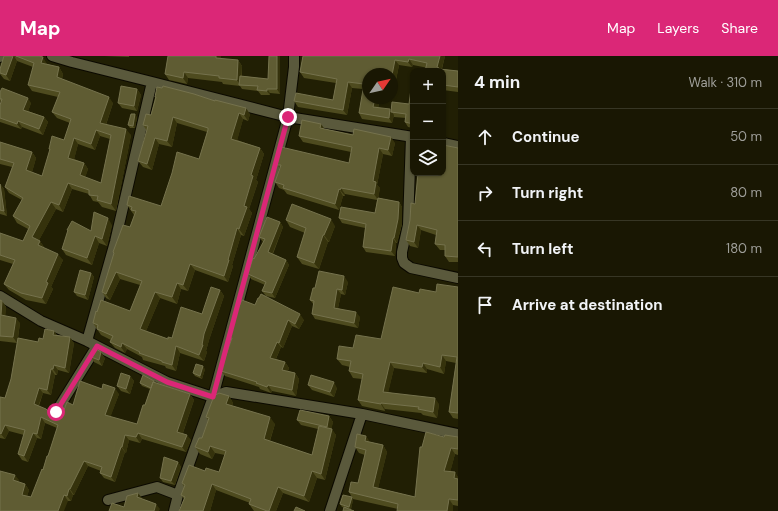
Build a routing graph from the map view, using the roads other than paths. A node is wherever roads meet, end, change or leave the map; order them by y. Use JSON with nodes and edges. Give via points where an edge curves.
{"nodes":[{"id":1,"x":52,"y":56,"type":"edge"},
{"id":2,"x":294,"y":56,"type":"edge"},
{"id":3,"x":152,"y":82,"type":"junction"},
{"id":4,"x":288,"y":117,"type":"junction"},
{"id":5,"x":410,"y":137,"type":"edge"},
{"id":6,"x":412,"y":140,"type":"edge"},
{"id":7,"x":446,"y":144,"type":"edge"},
{"id":8,"x":458,"y":146,"type":"edge"},
{"id":9,"x":458,"y":278,"type":"edge"},
{"id":10,"x":0,"y":296,"type":"edge"},
{"id":11,"x":87,"y":341,"type":"junction"},
{"id":12,"x":97,"y":346,"type":"junction"},
{"id":13,"x":213,"y":397,"type":"junction"},
{"id":14,"x":56,"y":412,"type":"edge"},
{"id":15,"x":362,"y":414,"type":"junction"},
{"id":16,"x":458,"y":434,"type":"edge"},
{"id":17,"x":178,"y":495,"type":"junction"},
{"id":18,"x":108,"y":500,"type":"dead end"},
{"id":19,"x":174,"y":511,"type":"edge"},
{"id":20,"x":330,"y":511,"type":"edge"}],
"edges":[{"from":1,"to":3,"type":"street"},
{"from":2,"to":4,"type":"street"},
{"from":3,"to":4,"type":"street"},
{"from":3,"to":11,"type":"street","via":[[115,242]]},
{"from":4,"to":5,"type":"street"},
{"from":4,"to":13,"type":"street"},
{"from":6,"to":9,"type":"street","via":[[408,225],[402,258],[411,268]]},
{"from":7,"to":8,"type":"street"},
{"from":10,"to":11,"type":"street","via":[[41,321]]},
{"from":11,"to":12,"type":"street"},
{"from":12,"to":13,"type":"street","via":[[167,382]]},
{"from":12,"to":14,"type":"street"},
{"from":13,"to":15,"type":"street","via":[[226,392]]},
{"from":13,"to":17,"type":"street"},
{"from":15,"to":16,"type":"street"},
{"from":15,"to":20,"type":"street"},
{"from":17,"to":18,"type":"street","via":[[157,487]]},
{"from":17,"to":19,"type":"street"}]}
